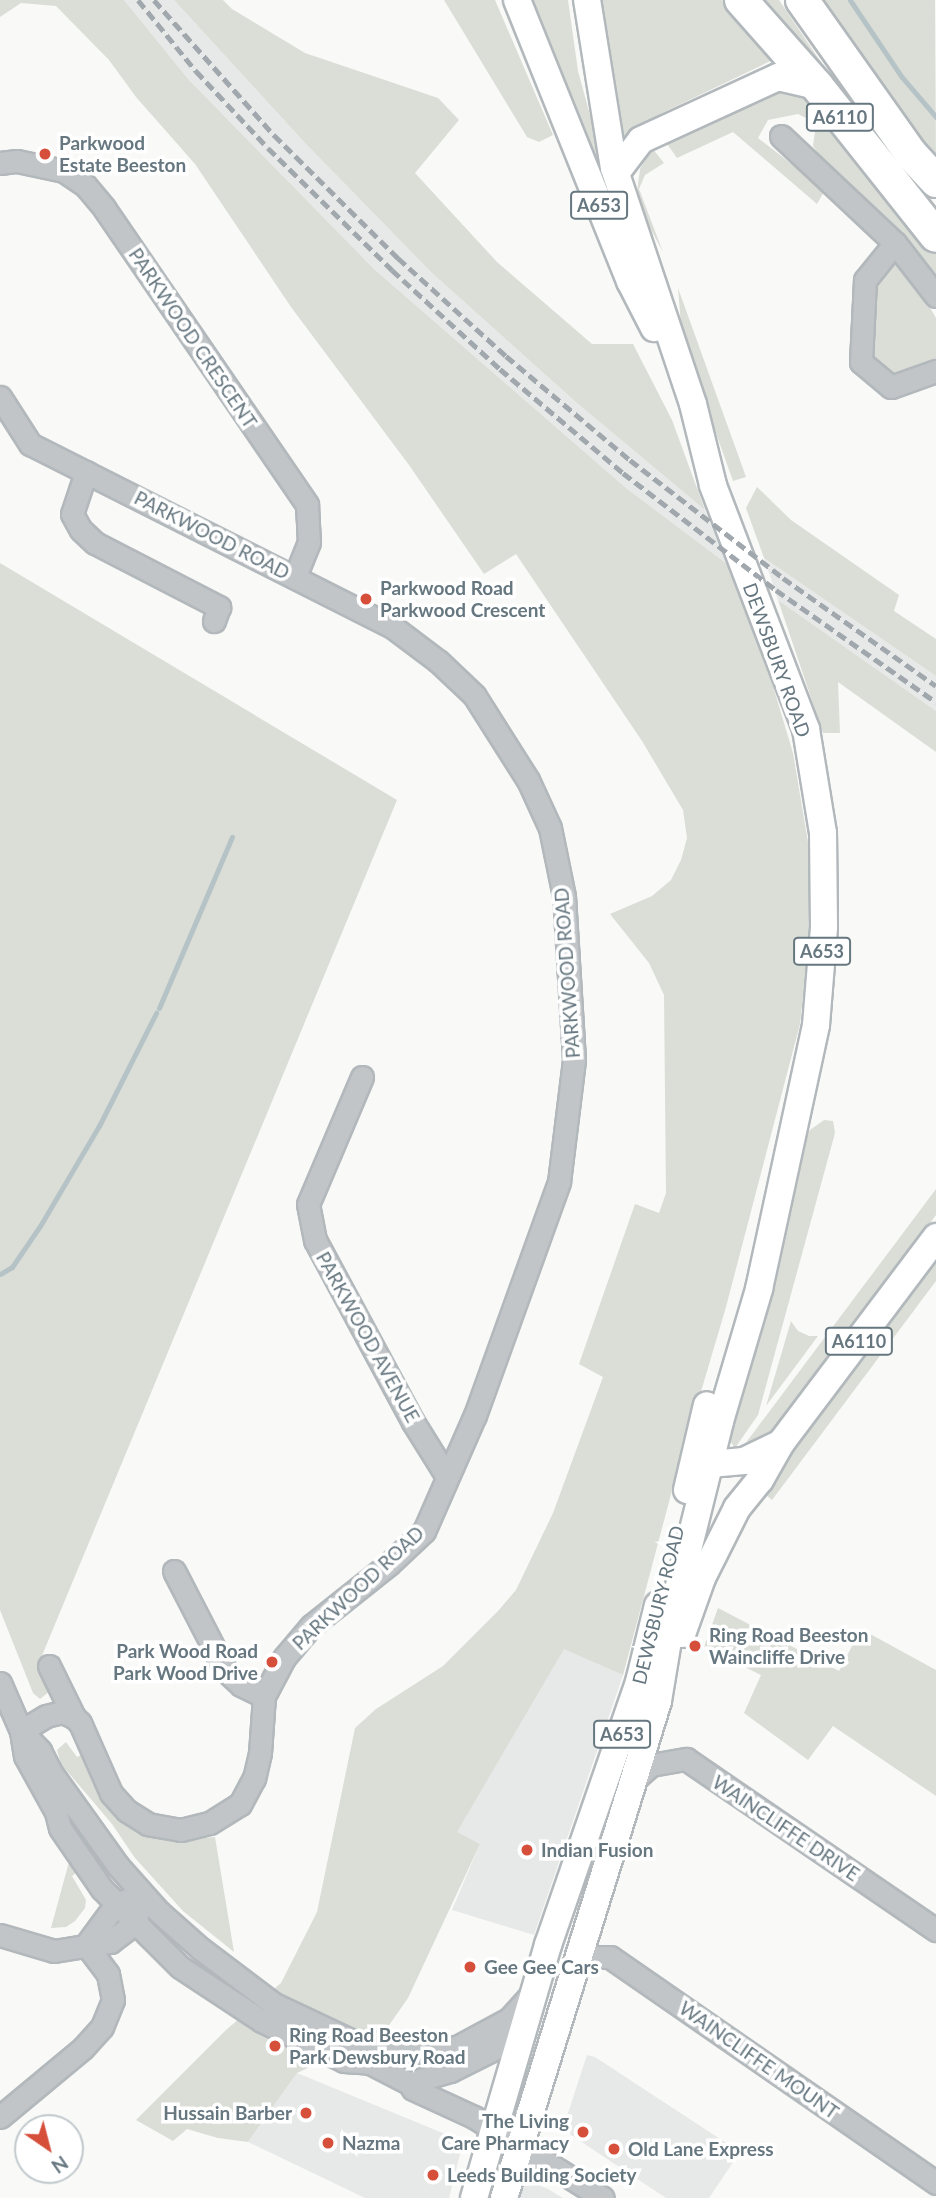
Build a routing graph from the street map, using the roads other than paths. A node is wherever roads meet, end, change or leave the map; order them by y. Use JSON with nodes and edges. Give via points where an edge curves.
{"nodes":[{"id":1,"x":517,"y":0,"type":"edge"},
{"id":2,"x":587,"y":0,"type":"edge"},
{"id":3,"x":741,"y":0,"type":"edge"},
{"id":4,"x":802,"y":0,"type":"edge"},
{"id":5,"x":817,"y":86,"type":"junction"},
{"id":6,"x":866,"y":94,"type":"junction"},
{"id":7,"x":838,"y":114,"type":"junction"},
{"id":8,"x":781,"y":136,"type":"dead end"},
{"id":9,"x":0,"y":163,"type":"edge"},
{"id":10,"x":616,"y":173,"type":"junction"},
{"id":11,"x":936,"y":181,"type":"edge"},
{"id":12,"x":936,"y":236,"type":"edge"},
{"id":13,"x":895,"y":243,"type":"junction"},
{"id":14,"x":936,"y":296,"type":"edge"},
{"id":15,"x":936,"y":371,"type":"edge"},
{"id":16,"x":0,"y":397,"type":"edge"},
{"id":17,"x":693,"y":404,"type":"junction"},
{"id":18,"x":86,"y":472,"type":"junction"},
{"id":19,"x":295,"y":577,"type":"junction"},
{"id":20,"x":214,"y":621,"type":"dead end"},
{"id":21,"x":362,"y":1077,"type":"dead end"},
{"id":22,"x":936,"y":1237,"type":"edge"},
{"id":23,"x":781,"y":1443,"type":"junction"},
{"id":24,"x":446,"y":1475,"type":"junction"},
{"id":25,"x":702,"y":1475,"type":"junction"},
{"id":26,"x":748,"y":1494,"type":"junction"},
{"id":27,"x":174,"y":1572,"type":"dead end"},
{"id":28,"x":49,"y":1666,"type":"dead end"},
{"id":29,"x":0,"y":1683,"type":"edge"},
{"id":30,"x":264,"y":1696,"type":"junction"},
{"id":31,"x":658,"y":1701,"type":"junction"},
{"id":32,"x":74,"y":1717,"type":"junction"},
{"id":33,"x":21,"y":1731,"type":"junction"},
{"id":34,"x":633,"y":1781,"type":"junction"},
{"id":35,"x":143,"y":1895,"type":"junction"},
{"id":36,"x":116,"y":1903,"type":"junction"},
{"id":37,"x":135,"y":1923,"type":"junction"},
{"id":38,"x":936,"y":1930,"type":"edge"},
{"id":39,"x":0,"y":1935,"type":"edge"},
{"id":40,"x":86,"y":1945,"type":"junction"},
{"id":41,"x":577,"y":1963,"type":"junction"},
{"id":42,"x":535,"y":1990,"type":"junction"},
{"id":43,"x":561,"y":2011,"type":"junction"},
{"id":44,"x":520,"y":2036,"type":"junction"},
{"id":45,"x":357,"y":2043,"type":"junction"},
{"id":46,"x":370,"y":2063,"type":"junction"},
{"id":47,"x":409,"y":2083,"type":"junction"},
{"id":48,"x":0,"y":2117,"type":"edge"},
{"id":49,"x":494,"y":2128,"type":"junction"},
{"id":50,"x":520,"y":2145,"type":"junction"},
{"id":51,"x":936,"y":2183,"type":"edge"},
{"id":52,"x":474,"y":2198,"type":"edge"},
{"id":53,"x":503,"y":2198,"type":"edge"},
{"id":54,"x":603,"y":2198,"type":"edge"}],
"edges":[{"from":1,"to":17,"type":"main road","name":"DEWSBURY ROAD","number":"A653","via":[[630,281]]},
{"from":2,"to":10,"type":"main road","name":"DEWSBURY ROAD","number":"A653"},
{"from":3,"to":5,"type":"highway","number":"A6110"},
{"from":4,"to":6,"type":"highway","number":"A6110"},
{"from":5,"to":7,"type":"highway","number":"A6110"},
{"from":5,"to":10,"type":"main road","via":[[778,77],[642,141]]},
{"from":6,"to":7,"type":"highway","number":"A6110"},
{"from":6,"to":11,"type":"highway","number":"A6110"},
{"from":7,"to":12,"type":"highway","number":"A6110"},
{"from":8,"to":13,"type":"street"},
{"from":9,"to":19,"type":"street","name":"PARKWOOD CRESCENT","via":[[17,161],[64,171],[85,185],[104,208],[307,505],[309,542]]},
{"from":10,"to":17,"type":"main road","name":"DEWSBURY ROAD","number":"A653"},
{"from":13,"to":14,"type":"street"},
{"from":13,"to":15,"type":"street","via":[[865,280],[861,362],[891,387]]},
{"from":16,"to":18,"type":"street","name":"PARKWOOD ROAD","via":[[30,444]]},
{"from":17,"to":25,"type":"main road","name":"DEWSBURY ROAD","number":"A653","via":[[713,485],[806,729],[823,833],[824,927],[816,1025],[783,1170],[695,1446]]},
{"from":18,"to":19,"type":"street","name":"PARKWOOD ROAD"},
{"from":18,"to":20,"type":"street","via":[[72,514],[81,530],[95,543],[219,607]]},
{"from":19,"to":24,"type":"street","name":"PARKWOOD ROAD","via":[[394,628],[474,695],[528,780],[550,828],[564,896],[574,1060],[559,1182],[475,1415]]},
{"from":21,"to":24,"type":"street","name":"PARKWOOD AVENUE","via":[[308,1204],[315,1240]]},
{"from":22,"to":23,"type":"main road","number":"A6110"},
{"from":23,"to":25,"type":"main road","number":"A6110"},
{"from":23,"to":26,"type":"main road","number":"A6110"},
{"from":24,"to":30,"type":"street","name":"PARKWOOD ROAD","via":[[424,1531],[311,1626],[284,1658]]},
{"from":25,"to":26,"type":"main road","via":[[738,1497]]},
{"from":25,"to":31,"type":"main road","name":"DEWSBURY ROAD"},
{"from":25,"to":42,"type":"main road","name":"DEWSBURY ROAD","number":"A653","via":[[639,1682]]},
{"from":26,"to":31,"type":"main road","number":"A6110","via":[[702,1578]]},
{"from":27,"to":30,"type":"street","via":[[225,1670],[241,1685]]},
{"from":28,"to":32,"type":"street","name":"PARKWOOD ROAD"},
{"from":29,"to":33,"type":"street"},
{"from":30,"to":32,"type":"street","name":"PARKWOOD ROAD","via":[[260,1753],[254,1778],[240,1804],[209,1824],[181,1830],[148,1824],[127,1811],[111,1793]]},
{"from":31,"to":34,"type":"main road","name":"DEWSBURY ROAD","number":"A653"},
{"from":32,"to":33,"type":"street","via":[[62,1712],[46,1716]]},
{"from":33,"to":35,"type":"street"},
{"from":33,"to":36,"type":"street","via":[[25,1756],[60,1828]]},
{"from":34,"to":38,"type":"street","name":"WAINCLIFFE DRIVE","via":[[651,1765],[686,1759]]},
{"from":34,"to":41,"type":"main road","name":"DEWSBURY ROAD","number":"A653"},
{"from":35,"to":36,"type":"street"},
{"from":35,"to":37,"type":"street"},
{"from":35,"to":45,"type":"street","via":[[178,1930],[274,2004]]},
{"from":36,"to":37,"type":"street"},
{"from":36,"to":40,"type":"street"},
{"from":37,"to":40,"type":"street","via":[[110,1942]]},
{"from":37,"to":46,"type":"street","via":[[180,1967],[262,2021],[344,2061]]},
{"from":39,"to":40,"type":"street","via":[[54,1951]]},
{"from":40,"to":48,"type":"street","via":[[108,1974],[113,2000],[102,2027]]},
{"from":41,"to":43,"type":"main road","name":"DEWSBURY ROAD","number":"A653"},
{"from":41,"to":51,"type":"street","name":"WAINCLIFFE MOUNT","via":[[610,1957]]},
{"from":42,"to":44,"type":"main road","name":"DEWSBURY ROAD","number":"A653"},
{"from":42,"to":45,"type":"street","via":[[509,2019],[457,2047],[416,2052]]},
{"from":43,"to":44,"type":"main road"},
{"from":43,"to":50,"type":"main road","name":"DEWSBURY ROAD","number":"A653"},
{"from":44,"to":47,"type":"street","via":[[450,2071]]},
{"from":44,"to":49,"type":"main road","name":"DEWSBURY ROAD","number":"A653"},
{"from":45,"to":46,"type":"street"},
{"from":46,"to":47,"type":"street"},
{"from":47,"to":49,"type":"street"},
{"from":49,"to":50,"type":"street"},
{"from":49,"to":52,"type":"main road","name":"DEWSBURY ROAD","number":"A653"},
{"from":50,"to":53,"type":"main road","name":"DEWSBURY ROAD","number":"A653"},
{"from":50,"to":54,"type":"street"}]}
